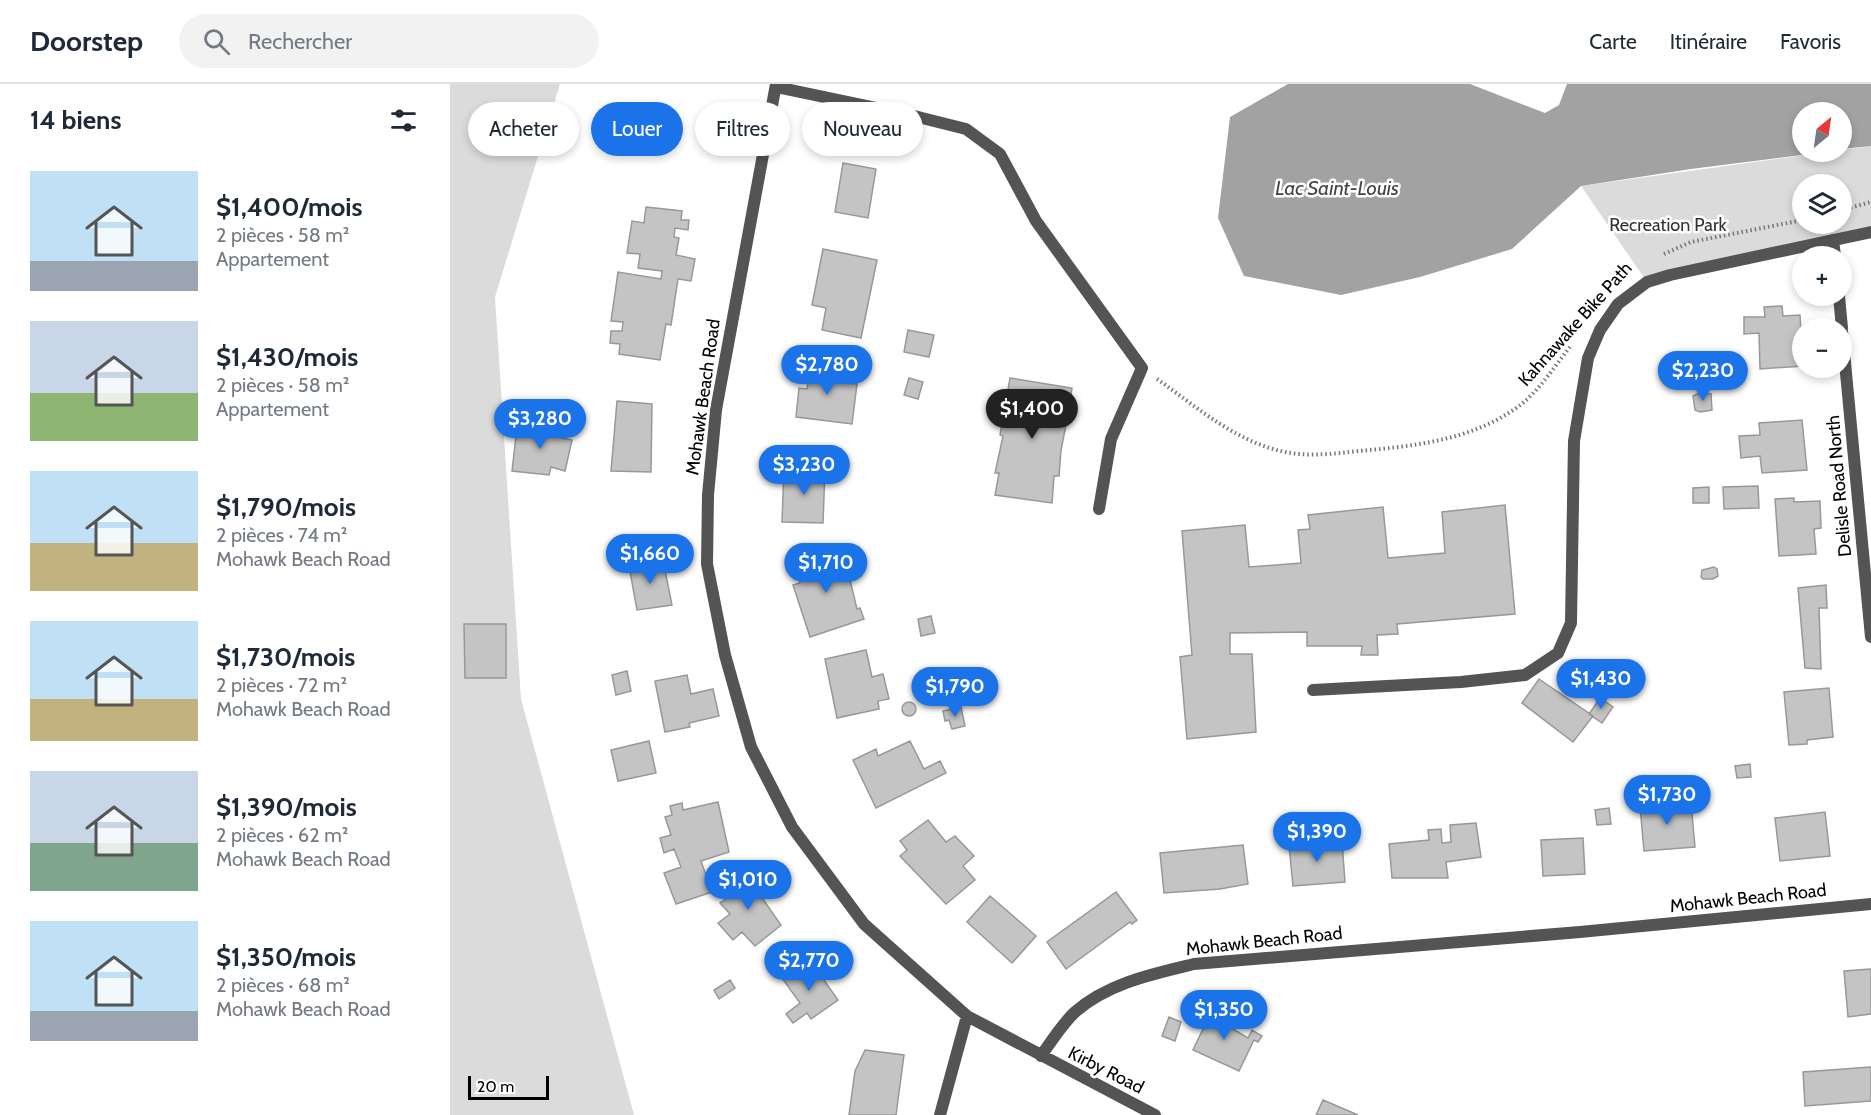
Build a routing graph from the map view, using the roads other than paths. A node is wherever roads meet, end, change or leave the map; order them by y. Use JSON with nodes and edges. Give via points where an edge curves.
{"nodes":[{"id":1,"x":776,"y":85,"type":"edge"},
{"id":2,"x":1871,"y":232,"type":"edge"},
{"id":3,"x":1833,"y":240,"type":"junction"},
{"id":4,"x":1834,"y":246,"type":"edge"},
{"id":5,"x":1847,"y":378,"type":"edge"},
{"id":6,"x":1100,"y":509,"type":"dead end"},
{"id":7,"x":1871,"y":637,"type":"edge"},
{"id":8,"x":1313,"y":690,"type":"dead end"},
{"id":9,"x":1871,"y":904,"type":"edge"},
{"id":10,"x":968,"y":1017,"type":"junction"},
{"id":11,"x":1041,"y":1056,"type":"junction"},
{"id":12,"x":940,"y":1115,"type":"edge"},
{"id":13,"x":1155,"y":1115,"type":"edge"}],
"edges":[{"from":1,"to":6,"type":"street","via":[[966,129],[1000,154],[1036,221],[1142,368],[1111,439]]},
{"from":1,"to":10,"type":"street","name":"Mohawk Beach Road","via":[[720,387],[708,495],[707,564],[725,655],[751,747],[792,827],[864,924]]},
{"from":2,"to":3,"type":"street"},
{"from":3,"to":4,"type":"street"},
{"from":3,"to":8,"type":"street","via":[[1647,282],[1618,303],[1600,330],[1588,358],[1574,441],[1571,623],[1558,653],[1525,675]]},
{"from":5,"to":7,"type":"street","name":"Delisle Road North"},
{"from":9,"to":11,"type":"street","name":"Mohawk Beach Road","via":[[1194,964],[1139,977],[1102,994],[1074,1013]]},
{"from":10,"to":11,"type":"street","name":"Mohawk Beach Road"},
{"from":10,"to":12,"type":"street"},
{"from":11,"to":13,"type":"street","name":"Kirby Road"}]}
